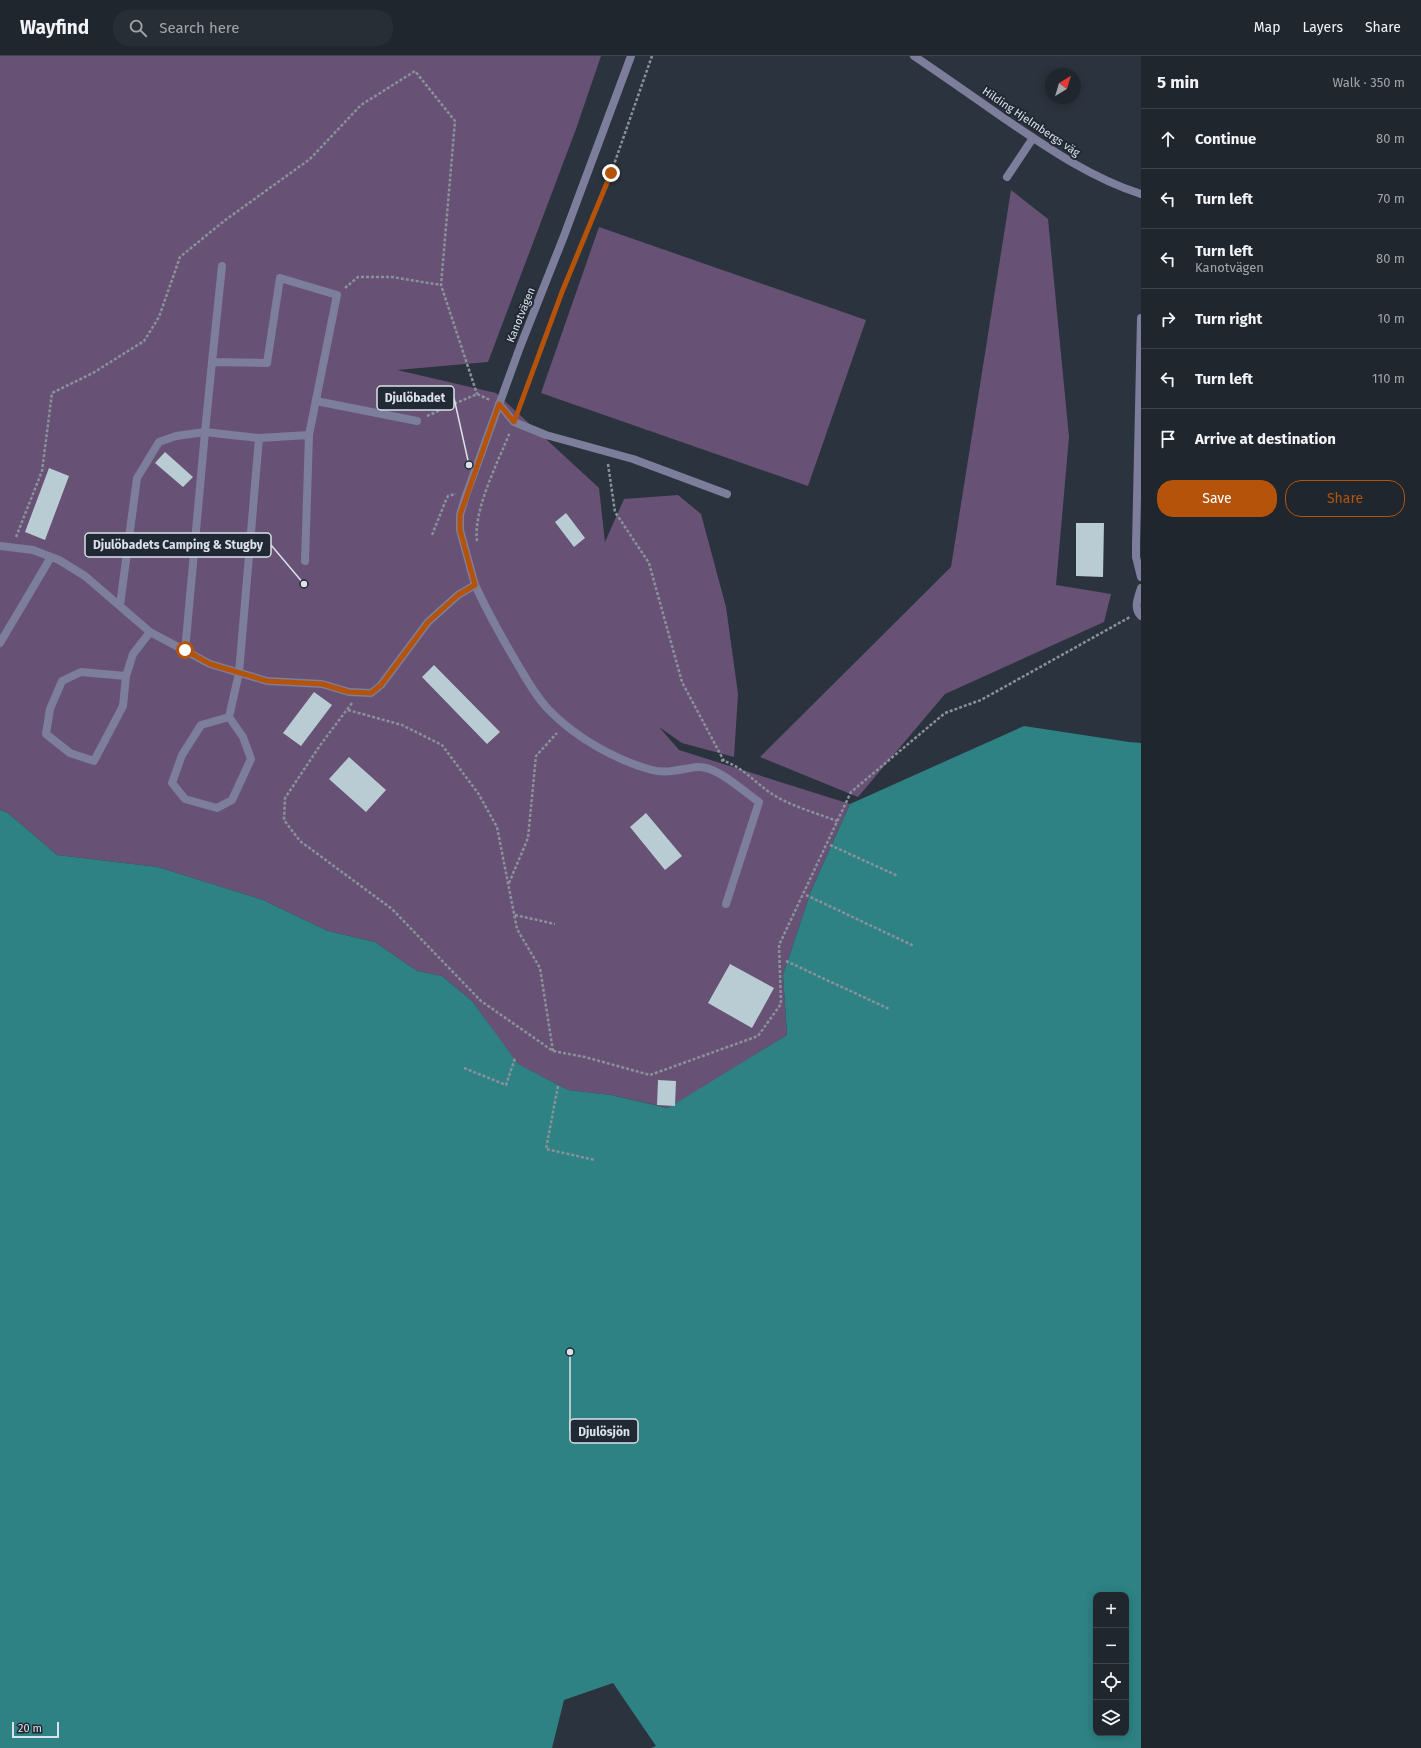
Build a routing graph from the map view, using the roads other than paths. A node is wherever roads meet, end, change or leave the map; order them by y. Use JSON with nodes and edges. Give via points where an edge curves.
{"nodes":[{"id":1,"x":631,"y":56,"type":"edge"},
{"id":2,"x":914,"y":56,"type":"edge"},
{"id":3,"x":1033,"y":138,"type":"junction"},
{"id":4,"x":1007,"y":178,"type":"dead end"},
{"id":5,"x":1141,"y":194,"type":"edge"},
{"id":6,"x":222,"y":266,"type":"dead end"},
{"id":7,"x":1141,"y":318,"type":"edge"},
{"id":8,"x":212,"y":362,"type":"junction"},
{"id":9,"x":316,"y":401,"type":"junction"},
{"id":10,"x":499,"y":404,"type":"junction"},
{"id":11,"x":417,"y":421,"type":"road end"},
{"id":12,"x":205,"y":432,"type":"junction"},
{"id":13,"x":309,"y":435,"type":"junction"},
{"id":14,"x":259,"y":438,"type":"junction"},
{"id":15,"x":727,"y":494,"type":"dead end"},
{"id":16,"x":0,"y":546,"type":"edge"},
{"id":17,"x":51,"y":557,"type":"junction"},
{"id":18,"x":305,"y":561,"type":"dead end"},
{"id":19,"x":1141,"y":577,"type":"edge"},
{"id":20,"x":475,"y":585,"type":"junction"},
{"id":21,"x":1141,"y":588,"type":"edge"},
{"id":22,"x":120,"y":605,"type":"junction"},
{"id":23,"x":1140,"y":614,"type":"edge"},
{"id":24,"x":150,"y":632,"type":"junction"},
{"id":25,"x":0,"y":643,"type":"edge"},
{"id":26,"x":185,"y":650,"type":"junction"},
{"id":27,"x":239,"y":673,"type":"junction"},
{"id":28,"x":126,"y":676,"type":"junction"},
{"id":29,"x":229,"y":717,"type":"junction"},
{"id":30,"x":726,"y":904,"type":"dead end"}],
"edges":[{"from":1,"to":10,"type":"street","name":"Kanotvägen"},
{"from":2,"to":3,"type":"street","name":"Hilding Hjelmbergs väg"},
{"from":3,"to":4,"type":"street"},
{"from":3,"to":5,"type":"street","name":"Hilding Hjelmbergs väg","via":[[1074,164],[1119,187]]},
{"from":6,"to":8,"type":"street"},
{"from":7,"to":19,"type":"street","via":[[1136,544]]},
{"from":8,"to":9,"type":"street","via":[[267,364],[280,278],[336,295]]},
{"from":8,"to":12,"type":"street"},
{"from":9,"to":11,"type":"street"},
{"from":9,"to":13,"type":"street"},
{"from":10,"to":15,"type":"street","via":[[514,422],[546,435],[633,459]]},
{"from":10,"to":20,"type":"street","name":"Kanotvägen","via":[[465,498],[460,519],[460,530]]},
{"from":12,"to":14,"type":"street"},
{"from":12,"to":22,"type":"street","via":[[176,436],[159,442],[137,478]]},
{"from":12,"to":26,"type":"street"},
{"from":13,"to":14,"type":"street"},
{"from":13,"to":18,"type":"street"},
{"from":14,"to":27,"type":"street"},
{"from":16,"to":17,"type":"street","via":[[33,550]]},
{"from":17,"to":22,"type":"street","via":[[85,576]]},
{"from":17,"to":25,"type":"street"},
{"from":20,"to":27,"type":"street","via":[[458,595],[428,622],[381,685],[371,693],[349,692],[322,684],[267,681]]},
{"from":20,"to":30,"type":"street","name":"Kanotvägen","via":[[490,617],[529,684],[548,709],[570,729],[608,752],[653,770],[674,772],[697,767],[714,770],[759,802]]},
{"from":21,"to":23,"type":"street","via":[[1136,605]]},
{"from":22,"to":24,"type":"street"},
{"from":24,"to":26,"type":"street"},
{"from":24,"to":28,"type":"street","via":[[133,654]]},
{"from":26,"to":27,"type":"street","via":[[210,664]]},
{"from":27,"to":29,"type":"street"},
{"from":28,"to":28,"type":"street","via":[[123,706],[94,761],[70,753],[46,734],[50,709],[62,681],[81,672]]},
{"from":29,"to":29,"type":"street","via":[[201,725],[182,755],[172,783],[185,799],[217,808],[232,800],[251,759],[243,736]]}]}
